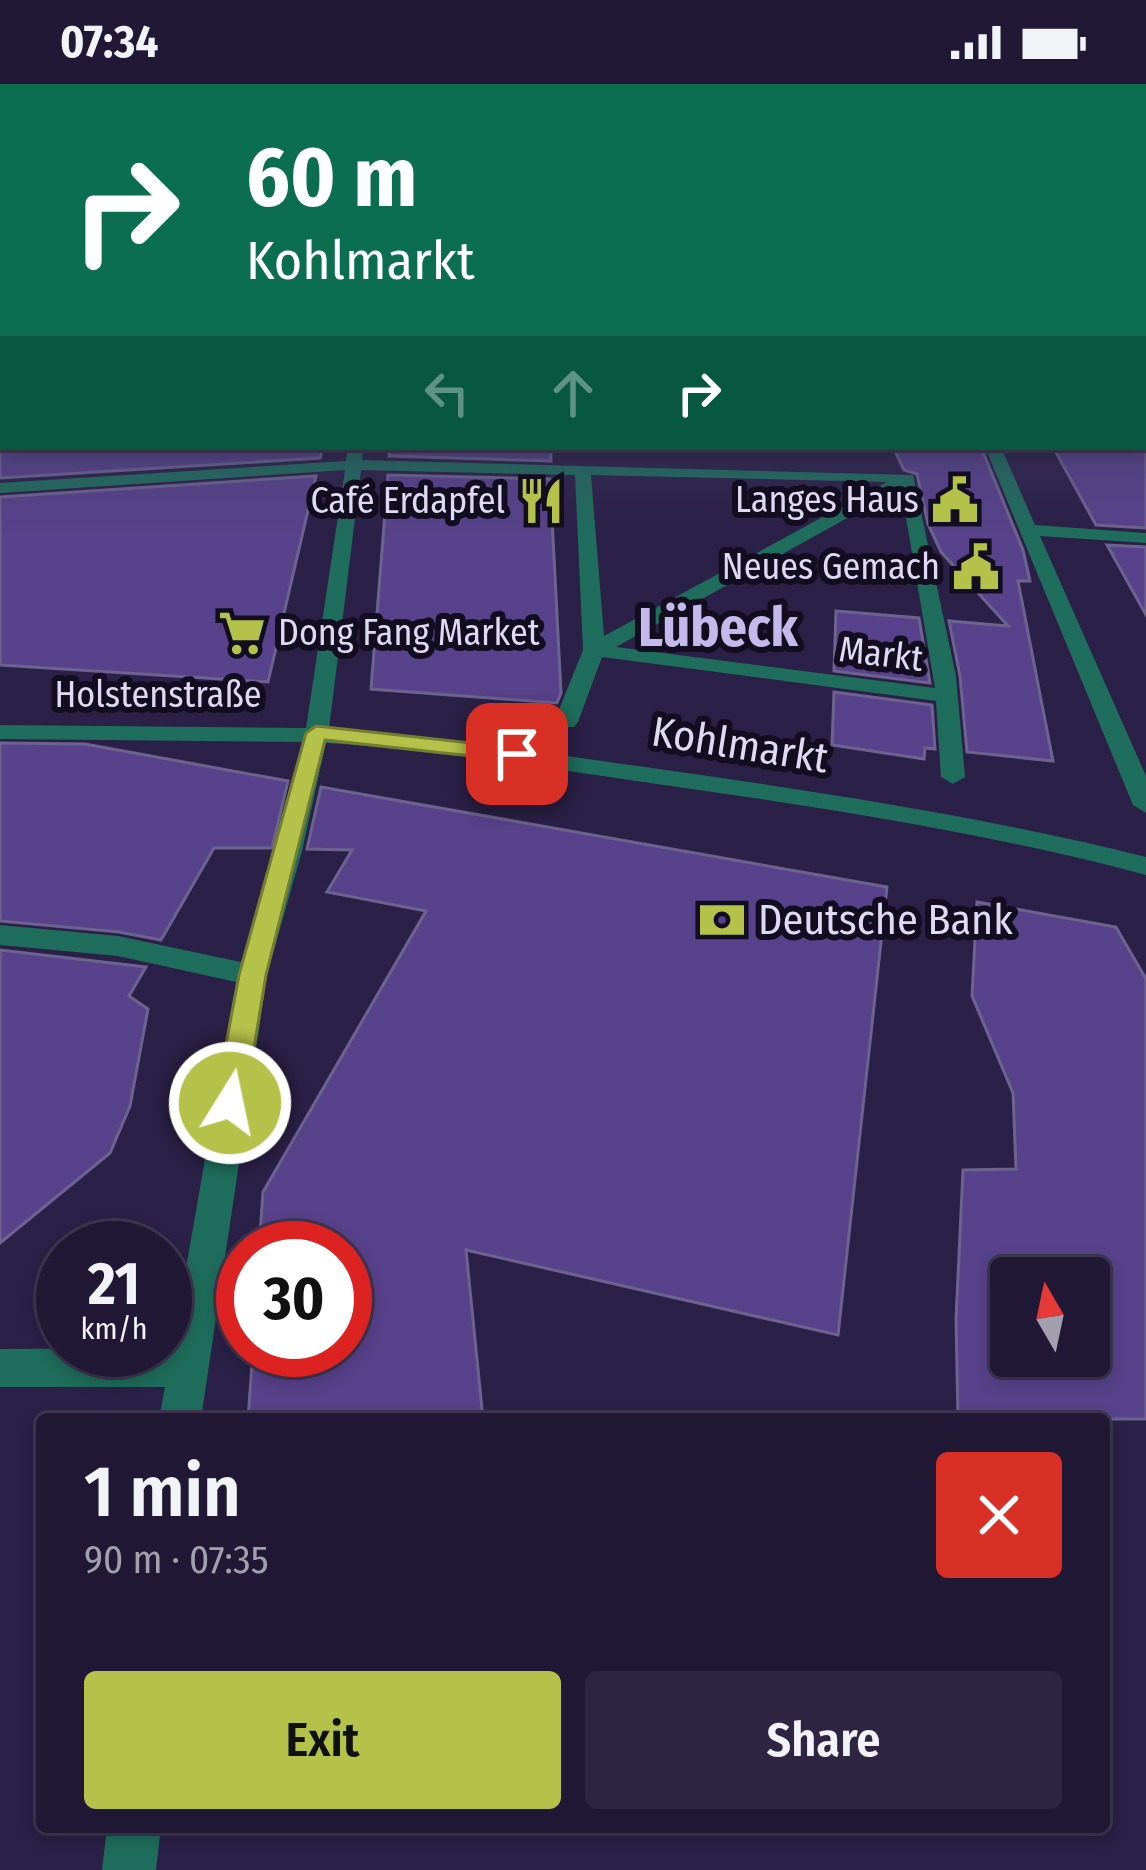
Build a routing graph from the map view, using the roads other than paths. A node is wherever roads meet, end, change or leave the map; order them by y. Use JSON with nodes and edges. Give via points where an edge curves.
{"nodes":[{"id":1,"x":993,"y":450,"type":"edge"},
{"id":2,"x":354,"y":456,"type":"edge"},
{"id":3,"x":584,"y":472,"type":"junction"},
{"id":4,"x":908,"y":478,"type":"junction"},
{"id":5,"x":0,"y":488,"type":"edge"},
{"id":6,"x":1028,"y":530,"type":"junction"},
{"id":7,"x":1146,"y":538,"type":"edge"},
{"id":8,"x":594,"y":650,"type":"junction"},
{"id":9,"x":946,"y":696,"type":"junction"},
{"id":10,"x":566,"y":722,"type":"dead end"},
{"id":11,"x":0,"y":732,"type":"edge"},
{"id":12,"x":316,"y":733,"type":"junction"},
{"id":13,"x":953,"y":776,"type":"dead end"},
{"id":14,"x":1146,"y":805,"type":"edge"},
{"id":15,"x":1146,"y":866,"type":"edge"},
{"id":16,"x":0,"y":934,"type":"edge"},
{"id":17,"x":252,"y":975,"type":"junction"},
{"id":18,"x":192,"y":1330,"type":"edge"},
{"id":19,"x":0,"y":1368,"type":"edge"},
{"id":20,"x":36,"y":1368,"type":"edge"},
{"id":21,"x":185,"y":1377,"type":"edge"},
{"id":22,"x":181,"y":1413,"type":"edge"},
{"id":23,"x":133,"y":1833,"type":"edge"},
{"id":24,"x":129,"y":1870,"type":"edge"}],
"edges":[{"from":1,"to":6,"type":"street"},
{"from":2,"to":3,"type":"street"},
{"from":2,"to":5,"type":"street"},
{"from":2,"to":12,"type":"street"},
{"from":3,"to":4,"type":"street"},
{"from":3,"to":8,"type":"street"},
{"from":4,"to":8,"type":"street"},
{"from":4,"to":9,"type":"street"},
{"from":6,"to":7,"type":"street"},
{"from":6,"to":14,"type":"street"},
{"from":8,"to":9,"type":"street","name":"Markt"},
{"from":8,"to":10,"type":"street"},
{"from":9,"to":13,"type":"street"},
{"from":11,"to":12,"type":"street","name":"Holstenstraße"},
{"from":12,"to":15,"type":"street","name":"Kohlmarkt","via":[[788,795]]},
{"from":12,"to":17,"type":"street"},
{"from":16,"to":17,"type":"street","via":[[118,946]]},
{"from":17,"to":18,"type":"street"},
{"from":19,"to":20,"type":"street"},
{"from":21,"to":22,"type":"street"},
{"from":23,"to":24,"type":"street"}]}
